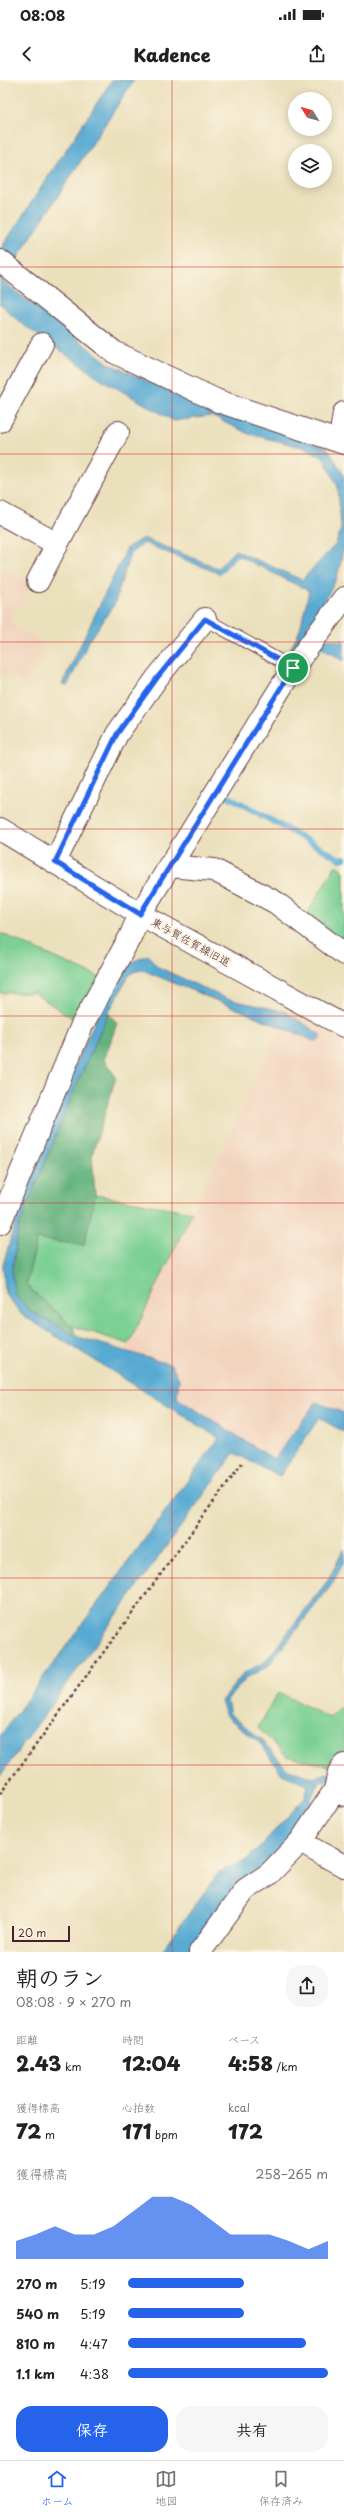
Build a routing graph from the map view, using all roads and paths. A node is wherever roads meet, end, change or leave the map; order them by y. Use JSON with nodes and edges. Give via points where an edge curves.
{"nodes":[{"id":1,"x":0,"y":262,"type":"edge"},
{"id":2,"x":42,"y":344,"type":"dead end"},
{"id":3,"x":344,"y":412,"type":"edge"},
{"id":4,"x":0,"y":421,"type":"edge"},
{"id":5,"x":118,"y":432,"type":"dead end"},
{"id":6,"x":344,"y":438,"type":"edge"},
{"id":7,"x":344,"y":444,"type":"edge"},
{"id":8,"x":0,"y":513,"type":"edge"},
{"id":9,"x":57,"y":544,"type":"junction"},
{"id":10,"x":38,"y":580,"type":"dead end"},
{"id":11,"x":344,"y":598,"type":"edge"},
{"id":12,"x":205,"y":619,"type":"joint"},
{"id":13,"x":293,"y":668,"type":"junction"},
{"id":14,"x":0,"y":829,"type":"edge"},
{"id":15,"x":55,"y":862,"type":"junction"},
{"id":16,"x":168,"y":866,"type":"junction"},
{"id":17,"x":140,"y":914,"type":"junction"},
{"id":18,"x":344,"y":954,"type":"edge"},
{"id":19,"x":344,"y":1026,"type":"edge"},
{"id":20,"x":0,"y":1224,"type":"edge"},
{"id":21,"x":242,"y":1463,"type":"dead end"},
{"id":22,"x":339,"y":1781,"type":"edge"},
{"id":23,"x":0,"y":1794,"type":"edge"},
{"id":24,"x":300,"y":1842,"type":"junction"},
{"id":25,"x":344,"y":1866,"type":"edge"},
{"id":26,"x":200,"y":1952,"type":"edge"}],
"edges":[{"from":1,"to":7,"type":"street","via":[[114,352],[218,401]]},
{"from":2,"to":4,"type":"street"},
{"from":3,"to":6,"type":"street"},
{"from":5,"to":9,"type":"street"},
{"from":8,"to":9,"type":"street"},
{"from":9,"to":10,"type":"street"},
{"from":11,"to":13,"type":"street"},
{"from":12,"to":13,"type":"lane"},
{"from":12,"to":15,"type":"street","via":[[157,678],[117,734]]},
{"from":13,"to":16,"type":"street"},
{"from":14,"to":15,"type":"street","name":"東与賀佐賀線旧道"},
{"from":15,"to":17,"type":"street","name":"東与賀佐賀線旧道"},
{"from":16,"to":17,"type":"street"},
{"from":16,"to":18,"type":"street","via":[[214,870],[275,902]]},
{"from":17,"to":19,"type":"street","name":"東与賀佐賀線旧道"},
{"from":17,"to":20,"type":"street","via":[[82,1025]]},
{"from":21,"to":23,"type":"path"},
{"from":22,"to":24,"type":"street"},
{"from":24,"to":25,"type":"street"},
{"from":24,"to":26,"type":"street","via":[[269,1874],[245,1890]]}]}
